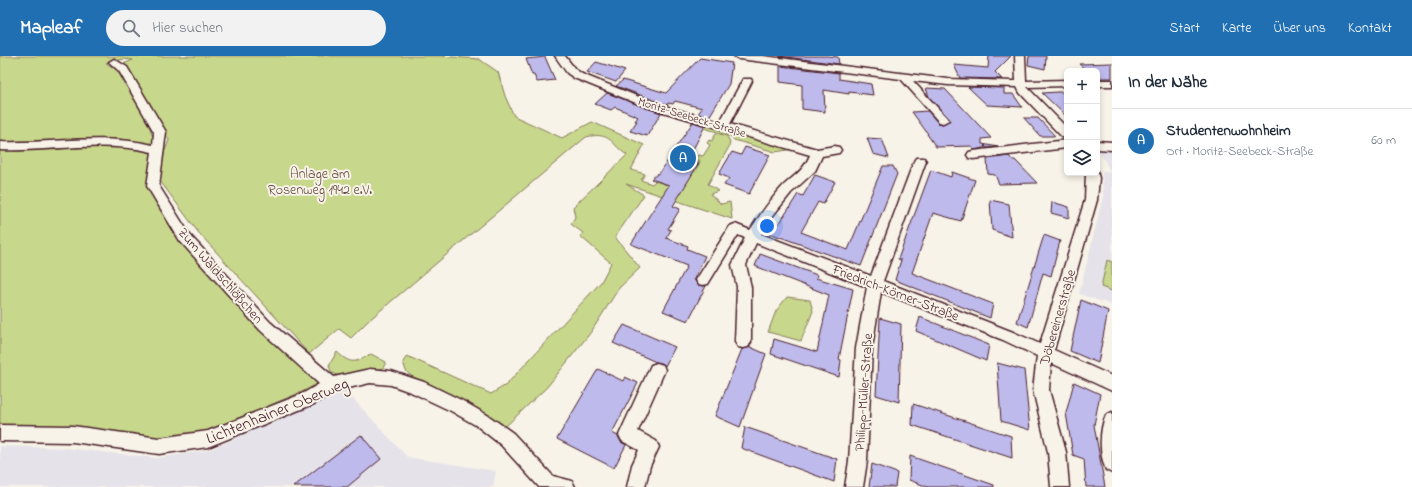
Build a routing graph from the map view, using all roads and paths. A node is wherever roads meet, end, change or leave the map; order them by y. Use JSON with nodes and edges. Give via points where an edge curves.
{"nodes":[{"id":1,"x":560,"y":56,"type":"edge"},
{"id":2,"x":739,"y":56,"type":"edge"},
{"id":3,"x":1020,"y":56,"type":"edge"},
{"id":4,"x":758,"y":57,"type":"edge"},
{"id":5,"x":114,"y":62,"type":"dead end"},
{"id":6,"x":905,"y":78,"type":"junction"},
{"id":7,"x":748,"y":81,"type":"dead end"},
{"id":8,"x":1112,"y":82,"type":"edge"},
{"id":9,"x":1100,"y":83,"type":"edge"},
{"id":10,"x":1021,"y":84,"type":"junction"},
{"id":11,"x":1064,"y":84,"type":"edge"},
{"id":12,"x":943,"y":120,"type":"dead end"},
{"id":13,"x":723,"y":126,"type":"junction"},
{"id":14,"x":1064,"y":132,"type":"edge"},
{"id":15,"x":1064,"y":144,"type":"edge"},
{"id":16,"x":1100,"y":145,"type":"edge"},
{"id":17,"x":0,"y":146,"type":"edge"},
{"id":18,"x":1112,"y":146,"type":"edge"},
{"id":19,"x":158,"y":150,"type":"junction"},
{"id":20,"x":835,"y":150,"type":"dead end"},
{"id":21,"x":817,"y":153,"type":"junction"},
{"id":22,"x":973,"y":155,"type":"dead end"},
{"id":23,"x":920,"y":161,"type":"dead end"},
{"id":24,"x":1093,"y":176,"type":"edge"},
{"id":25,"x":753,"y":236,"type":"junction"},
{"id":26,"x":703,"y":280,"type":"dead end"},
{"id":27,"x":875,"y":284,"type":"junction"},
{"id":28,"x":743,"y":342,"type":"dead end"},
{"id":29,"x":1045,"y":352,"type":"junction"},
{"id":30,"x":657,"y":370,"type":"dead end"},
{"id":31,"x":1112,"y":384,"type":"edge"},
{"id":32,"x":331,"y":385,"type":"junction"},
{"id":33,"x":1112,"y":420,"type":"edge"},
{"id":34,"x":0,"y":433,"type":"edge"},
{"id":35,"x":1112,"y":464,"type":"edge"},
{"id":36,"x":566,"y":487,"type":"edge"},
{"id":37,"x":636,"y":487,"type":"edge"},
{"id":38,"x":854,"y":487,"type":"edge"},
{"id":39,"x":1060,"y":487,"type":"edge"}],
"edges":[{"from":1,"to":13,"type":"street","name":"Moritz-Seebeck-Straße","via":[[571,71],[589,82],[650,105]]},
{"from":2,"to":4,"type":"street"},
{"from":3,"to":10,"type":"street"},
{"from":4,"to":6,"type":"street"},
{"from":5,"to":19,"type":"street","name":"Zum Waldschlößchen","via":[[123,70],[160,132]]},
{"from":6,"to":10,"type":"street"},
{"from":6,"to":12,"type":"street"},
{"from":7,"to":13,"type":"street"},
{"from":8,"to":9,"type":"street"},
{"from":10,"to":11,"type":"street"},
{"from":10,"to":14,"type":"street","via":[[1024,91]]},
{"from":13,"to":21,"type":"street","name":"Moritz-Seebeck-Straße"},
{"from":15,"to":22,"type":"street"},
{"from":16,"to":18,"type":"street"},
{"from":17,"to":19,"type":"street","via":[[112,143]]},
{"from":19,"to":32,"type":"street","name":"Zum Waldschlößchen","via":[[153,186],[185,238],[265,326]]},
{"from":20,"to":21,"type":"street","name":"Moritz-Seebeck-Straße"},
{"from":21,"to":25,"type":"street","via":[[811,168],[787,190],[766,215]]},
{"from":23,"to":27,"type":"street","name":"Philipp-Müller-Straße"},
{"from":24,"to":29,"type":"street","name":"Döbereinerstraße","via":[[1091,200]]},
{"from":25,"to":26,"type":"street","name":"Friedrich-Körner-Straße","via":[[735,229]]},
{"from":25,"to":27,"type":"street","name":"Friedrich-Körner-Straße"},
{"from":25,"to":28,"type":"street","via":[[739,266],[744,287]]},
{"from":27,"to":29,"type":"street","name":"Friedrich-Körner-Straße"},
{"from":27,"to":38,"type":"street","name":"Philipp-Müller-Straße","via":[[864,348],[858,461]]},
{"from":29,"to":31,"type":"street","name":"Friedrich-Körner-Straße"},
{"from":29,"to":39,"type":"street","name":"Döbereinerstraße","via":[[1041,390],[1057,452]]},
{"from":30,"to":37,"type":"street","via":[[628,435],[650,447],[641,465]]},
{"from":32,"to":34,"type":"street","name":"Lichtenhainer Oberweg","via":[[308,399],[208,439],[159,446],[73,434]]},
{"from":32,"to":36,"type":"street","name":"Lichtenhainer Oberweg","via":[[370,376],[391,378],[418,387],[483,421],[507,439],[548,484]]},
{"from":33,"to":35,"type":"street"}]}
